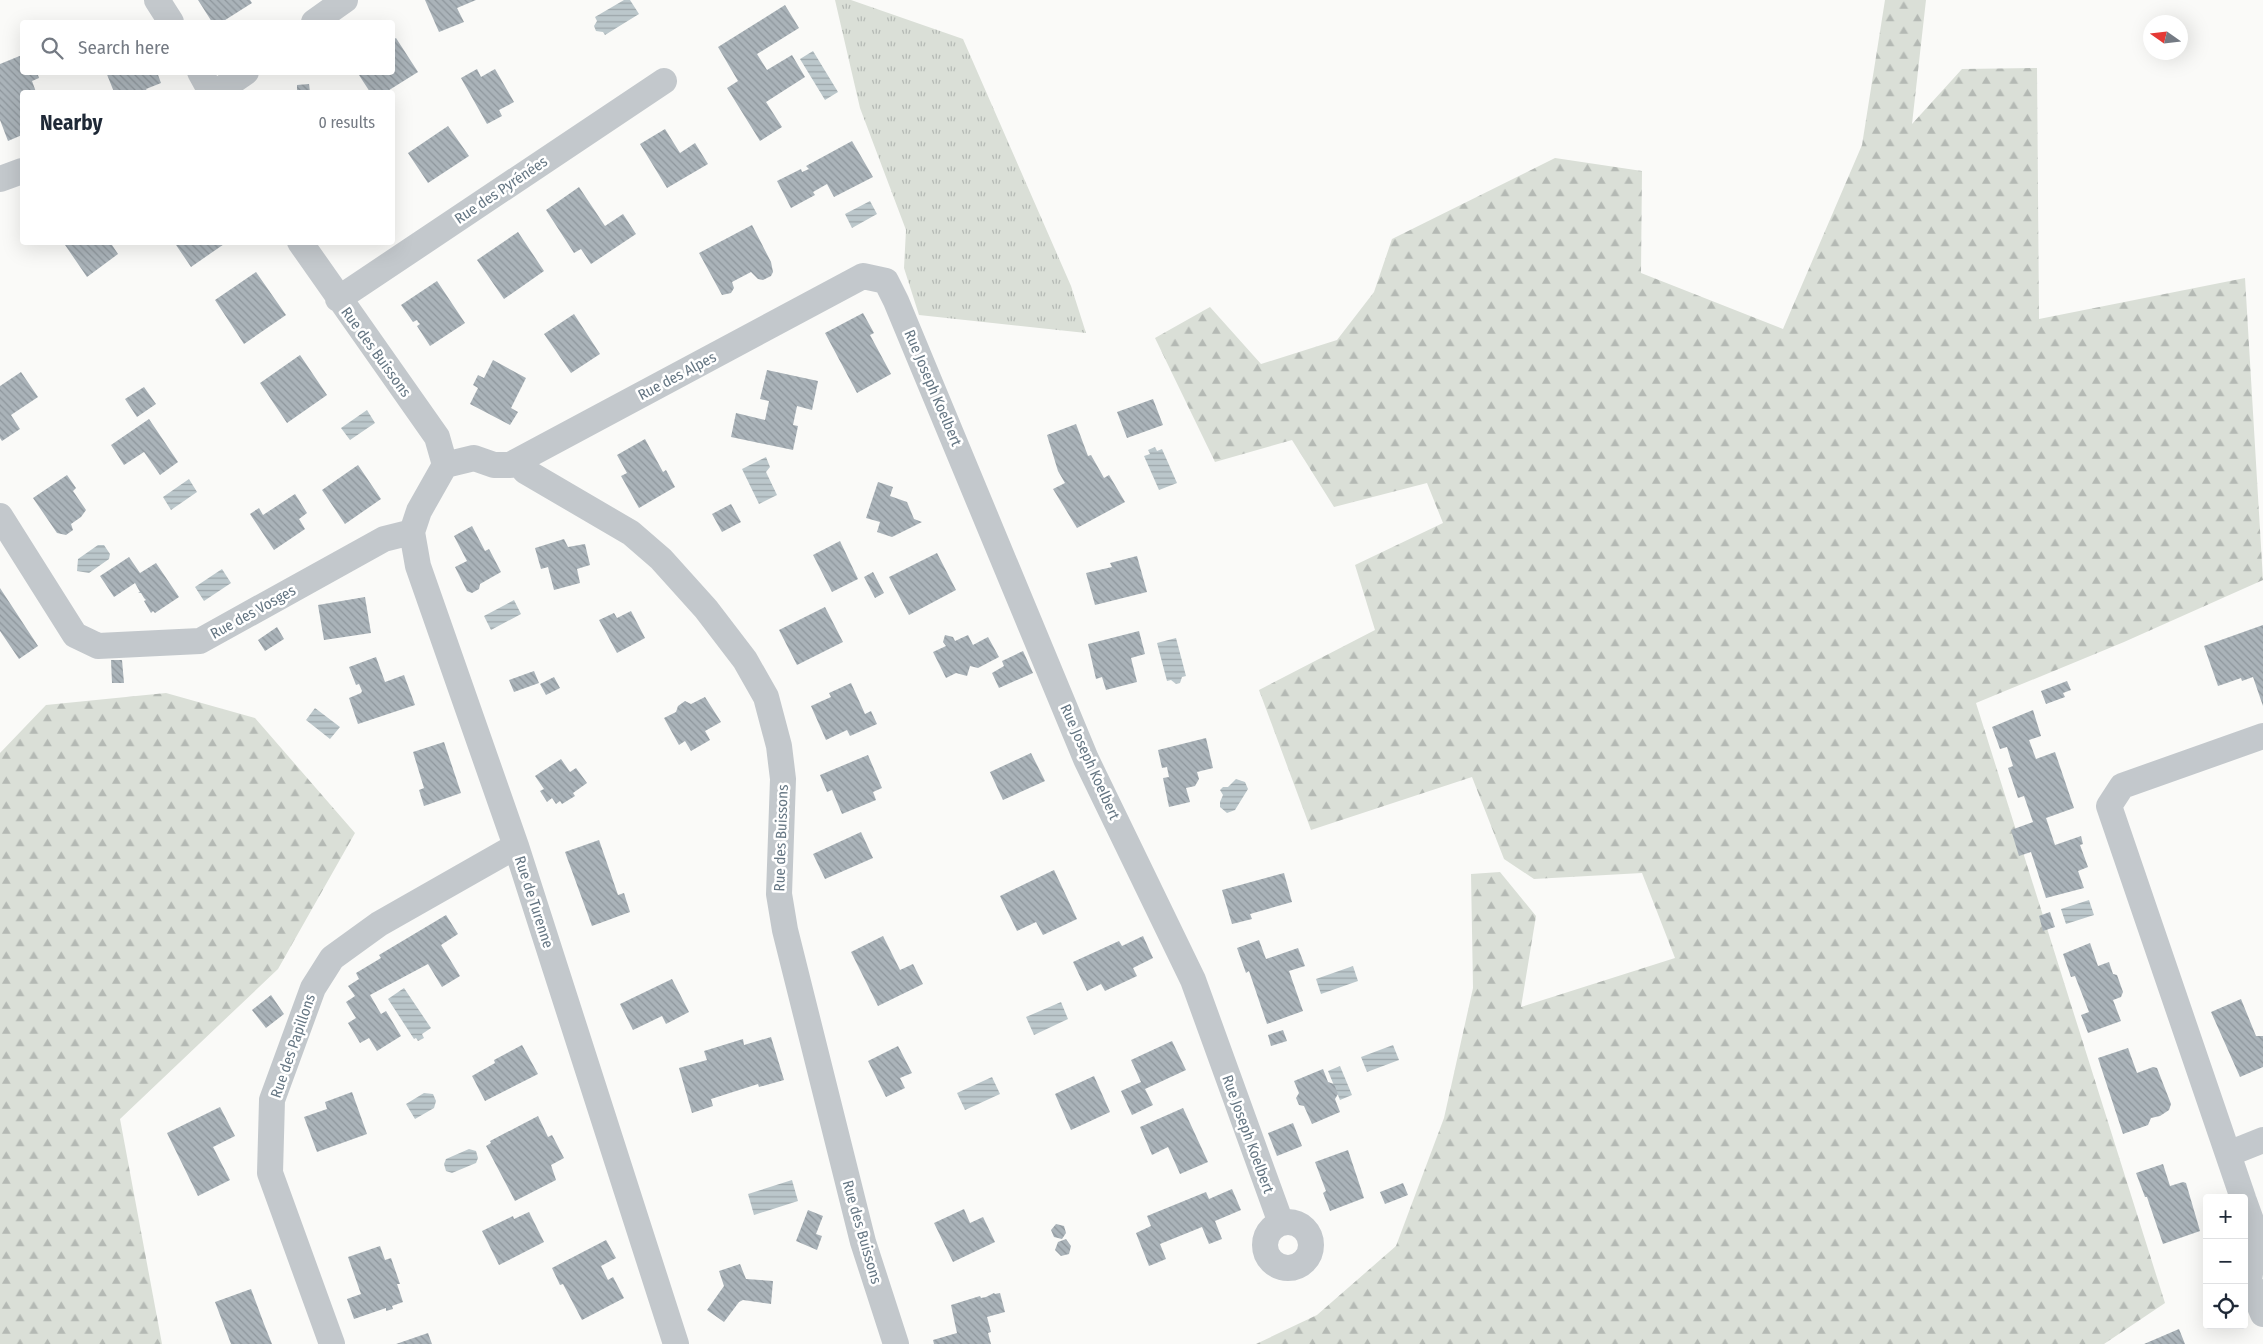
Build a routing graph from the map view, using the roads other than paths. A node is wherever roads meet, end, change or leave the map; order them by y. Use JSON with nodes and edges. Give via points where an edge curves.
{"nodes":[{"id":1,"x":157,"y":0,"type":"edge"},
{"id":2,"x":344,"y":0,"type":"edge"},
{"id":3,"x":170,"y":20,"type":"edge"},
{"id":4,"x":317,"y":20,"type":"edge"},
{"id":5,"x":202,"y":75,"type":"edge"},
{"id":6,"x":242,"y":75,"type":"edge"},
{"id":7,"x":664,"y":82,"type":"dead end"},
{"id":8,"x":210,"y":90,"type":"edge"},
{"id":9,"x":220,"y":90,"type":"edge"},
{"id":10,"x":20,"y":172,"type":"edge"},
{"id":11,"x":0,"y":179,"type":"edge"},
{"id":12,"x":302,"y":245,"type":"edge"},
{"id":13,"x":338,"y":299,"type":"junction"},
{"id":14,"x":896,"y":301,"type":"joint"},
{"id":15,"x":517,"y":462,"type":"junction"},
{"id":16,"x":445,"y":465,"type":"junction"},
{"id":17,"x":0,"y":516,"type":"edge"},
{"id":18,"x":412,"y":532,"type":"junction"},
{"id":19,"x":2263,"y":736,"type":"edge"},
{"id":20,"x":516,"y":846,"type":"junction"},
{"id":21,"x":2263,"y":1140,"type":"edge"},
{"id":22,"x":2228,"y":1154,"type":"junction"},
{"id":23,"x":2242,"y":1194,"type":"edge"},
{"id":24,"x":2248,"y":1212,"type":"edge"},
{"id":25,"x":1281,"y":1223,"type":"dead end"},
{"id":26,"x":2263,"y":1314,"type":"edge"},
{"id":27,"x":332,"y":1344,"type":"edge"},
{"id":28,"x":676,"y":1344,"type":"edge"},
{"id":29,"x":896,"y":1344,"type":"edge"}],
"edges":[{"from":1,"to":3,"type":"street"},
{"from":2,"to":4,"type":"street"},
{"from":5,"to":8,"type":"street"},
{"from":6,"to":9,"type":"street"},
{"from":7,"to":13,"type":"street","name":"Rue des Pyrénées"},
{"from":10,"to":11,"type":"street"},
{"from":12,"to":13,"type":"street","name":"Rue des Buissons"},
{"from":13,"to":16,"type":"street","name":"Rue des Buissons","via":[[437,437]]},
{"from":14,"to":15,"type":"street","name":"Rue des Alpes","via":[[886,282],[863,276]]},
{"from":14,"to":25,"type":"street","name":"Rue Joseph Koelbert","via":[[1086,759],[1193,980]]},
{"from":15,"to":16,"type":"street","name":"Rue des Alpes","via":[[503,466],[474,458]]},
{"from":15,"to":29,"type":"street","name":"Rue des Buissons","via":[[526,471],[631,533],[661,558],[745,660],[766,697],[779,746],[783,779],[779,894],[785,930],[863,1242]]},
{"from":16,"to":18,"type":"street","name":"Rue de Turenne","via":[[419,511]]},
{"from":17,"to":18,"type":"street","name":"Rue des Vosges","via":[[75,635],[98,646],[200,641],[384,539]]},
{"from":18,"to":20,"type":"street","name":"Rue de Turenne","via":[[418,566]]},
{"from":19,"to":22,"type":"street","via":[[2122,786],[2109,806]]},
{"from":20,"to":27,"type":"street","name":"Rue des Papillons","via":[[378,924],[332,958],[313,988],[272,1100],[270,1173]]},
{"from":20,"to":28,"type":"street","name":"Rue de Turenne"},
{"from":21,"to":22,"type":"street"},
{"from":22,"to":23,"type":"street"},
{"from":24,"to":26,"type":"street","via":[[2256,1234],[2249,1280]]}]}
